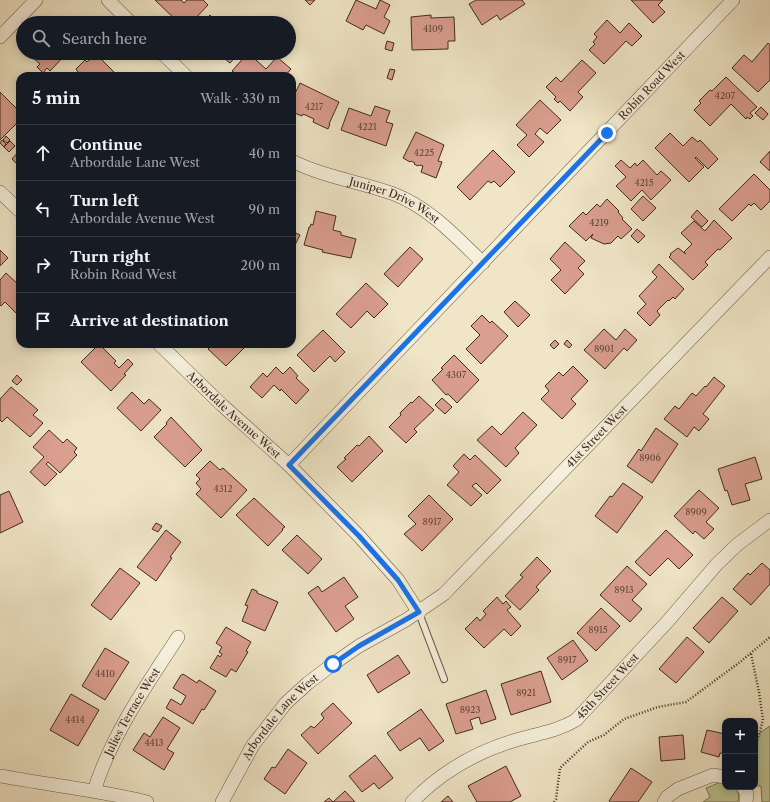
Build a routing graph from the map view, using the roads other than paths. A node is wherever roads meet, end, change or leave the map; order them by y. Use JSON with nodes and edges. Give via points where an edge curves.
{"nodes":[{"id":1,"x":36,"y":0,"type":"edge"},
{"id":2,"x":108,"y":0,"type":"edge"},
{"id":3,"x":733,"y":0,"type":"edge"},
{"id":4,"x":20,"y":16,"type":"edge"},
{"id":5,"x":124,"y":16,"type":"edge"},
{"id":6,"x":16,"y":21,"type":"edge"},
{"id":7,"x":0,"y":37,"type":"edge"},
{"id":8,"x":169,"y":60,"type":"edge"},
{"id":9,"x":182,"y":72,"type":"edge"},
{"id":10,"x":296,"y":163,"type":"edge"},
{"id":11,"x":0,"y":192,"type":"edge"},
{"id":12,"x":16,"y":207,"type":"edge"},
{"id":13,"x":770,"y":257,"type":"edge"},
{"id":14,"x":483,"y":263,"type":"junction"},
{"id":15,"x":163,"y":348,"type":"edge"},
{"id":16,"x":289,"y":465,"type":"junction"},
{"id":17,"x":770,"y":520,"type":"edge"},
{"id":18,"x":419,"y":612,"type":"junction"},
{"id":19,"x":178,"y":637,"type":"dead end"},
{"id":20,"x":444,"y":679,"type":"dead end"},
{"id":21,"x":0,"y":776,"type":"edge"},
{"id":22,"x":722,"y":776,"type":"edge"},
{"id":23,"x":745,"y":790,"type":"edge"},
{"id":24,"x":94,"y":791,"type":"junction"},
{"id":25,"x":146,"y":802,"type":"edge"},
{"id":26,"x":222,"y":802,"type":"edge"},
{"id":27,"x":412,"y":802,"type":"edge"},
{"id":28,"x":664,"y":802,"type":"edge"},
{"id":29,"x":746,"y":802,"type":"edge"}],
"edges":[{"from":1,"to":4,"type":"street"},
{"from":2,"to":5,"type":"street"},
{"from":3,"to":14,"type":"street","name":"Robin Road West"},
{"from":6,"to":7,"type":"street"},
{"from":8,"to":9,"type":"street"},
{"from":10,"to":14,"type":"street","name":"Juniper Drive West","via":[[328,175],[368,185],[417,206],[447,227]]},
{"from":11,"to":12,"type":"street"},
{"from":13,"to":18,"type":"street","name":"41st Street West","via":[[444,594]]},
{"from":14,"to":16,"type":"street","name":"Robin Road West"},
{"from":15,"to":16,"type":"street","name":"Arbordale Avenue West"},
{"from":16,"to":18,"type":"street","name":"Arbordale Avenue West","via":[[398,580]]},
{"from":17,"to":27,"type":"street","name":"45th Street West","via":[[716,564],[668,621],[576,720],[556,730],[514,740],[467,759],[447,771]]},
{"from":18,"to":20,"type":"lane"},
{"from":18,"to":26,"type":"street","name":"Arbordale Lane West","via":[[359,646],[308,683],[286,703],[253,745]]},
{"from":19,"to":24,"type":"street","name":"Julies Terrace West","via":[[120,729]]},
{"from":21,"to":24,"type":"street"},
{"from":22,"to":28,"type":"street","via":[[713,775],[684,786],[667,797]]},
{"from":23,"to":29,"type":"street"},
{"from":24,"to":25,"type":"street"}]}
